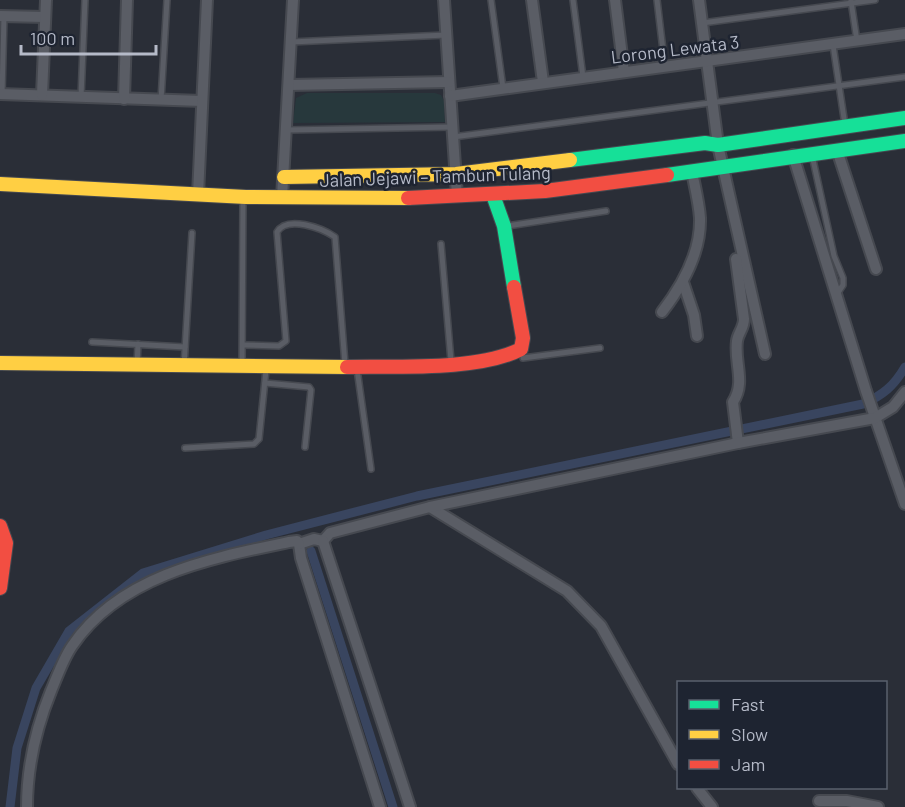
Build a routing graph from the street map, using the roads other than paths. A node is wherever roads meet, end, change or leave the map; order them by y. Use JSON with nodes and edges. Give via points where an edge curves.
{"nodes":[{"id":1,"x":46,"y":0,"type":"edge"},
{"id":2,"x":86,"y":0,"type":"edge"},
{"id":3,"x":127,"y":0,"type":"edge"},
{"id":4,"x":167,"y":0,"type":"edge"},
{"id":5,"x":207,"y":0,"type":"edge"},
{"id":6,"x":293,"y":0,"type":"edge"},
{"id":7,"x":444,"y":0,"type":"edge"},
{"id":8,"x":491,"y":0,"type":"edge"},
{"id":9,"x":532,"y":0,"type":"edge"},
{"id":10,"x":573,"y":0,"type":"edge"},
{"id":11,"x":615,"y":0,"type":"edge"},
{"id":12,"x":657,"y":0,"type":"edge"},
{"id":13,"x":699,"y":0,"type":"edge"},
{"id":14,"x":875,"y":0,"type":"edge"},
{"id":15,"x":851,"y":2,"type":"edge"},
{"id":16,"x":2,"y":16,"type":"edge"},
{"id":17,"x":45,"y":18,"type":"junction"},
{"id":18,"x":702,"y":23,"type":"junction"},
{"id":19,"x":905,"y":34,"type":"edge"},
{"id":20,"x":446,"y":35,"type":"junction"},
{"id":21,"x":856,"y":41,"type":"junction"},
{"id":22,"x":291,"y":42,"type":"junction"},
{"id":23,"x":833,"y":44,"type":"junction"},
{"id":24,"x":707,"y":61,"type":"junction"},
{"id":25,"x":665,"y":67,"type":"junction"},
{"id":26,"x":624,"y":72,"type":"junction"},
{"id":27,"x":583,"y":77,"type":"junction"},
{"id":28,"x":905,"y":77,"type":"edge"},
{"id":29,"x":449,"y":82,"type":"junction"},
{"id":30,"x":543,"y":82,"type":"junction"},
{"id":31,"x":289,"y":85,"type":"junction"},
{"id":32,"x":838,"y":86,"type":"junction"},
{"id":33,"x":503,"y":88,"type":"junction"},
{"id":34,"x":1,"y":94,"type":"edge"},
{"id":35,"x":42,"y":95,"type":"junction"},
{"id":36,"x":450,"y":96,"type":"junction"},
{"id":37,"x":81,"y":97,"type":"junction"},
{"id":38,"x":124,"y":99,"type":"junction"},
{"id":39,"x":161,"y":100,"type":"junction"},
{"id":40,"x":202,"y":101,"type":"junction"},
{"id":41,"x":712,"y":102,"type":"junction"},
{"id":42,"x":905,"y":118,"type":"edge"},
{"id":43,"x":860,"y":124,"type":"junction"},
{"id":44,"x":845,"y":126,"type":"junction"},
{"id":45,"x":286,"y":130,"type":"junction"},
{"id":46,"x":453,"y":132,"type":"junction"},
{"id":47,"x":905,"y":141,"type":"edge"},
{"id":48,"x":718,"y":145,"type":"junction"},
{"id":49,"x":863,"y":146,"type":"junction"},
{"id":50,"x":837,"y":150,"type":"junction"},
{"id":51,"x":812,"y":153,"type":"junction"},
{"id":52,"x":793,"y":155,"type":"junction"},
{"id":53,"x":725,"y":166,"type":"junction"},
{"id":54,"x":692,"y":172,"type":"junction"},
{"id":55,"x":456,"y":174,"type":"junction"},
{"id":56,"x":284,"y":177,"type":"junction"},
{"id":57,"x":0,"y":184,"type":"edge"},
{"id":58,"x":198,"y":195,"type":"junction"},
{"id":59,"x":493,"y":195,"type":"junction"},
{"id":60,"x":243,"y":196,"type":"junction"},
{"id":61,"x":457,"y":196,"type":"junction"},
{"id":62,"x":282,"y":198,"type":"junction"},
{"id":63,"x":606,"y":211,"type":"dead end"},
{"id":64,"x":504,"y":226,"type":"junction"},
{"id":65,"x":192,"y":233,"type":"dead end"},
{"id":66,"x":441,"y":244,"type":"dead end"},
{"id":67,"x":736,"y":259,"type":"dead end"},
{"id":68,"x":876,"y":269,"type":"dead end"},
{"id":69,"x":683,"y":282,"type":"junction"},
{"id":70,"x":837,"y":294,"type":"junction"},
{"id":71,"x":662,"y":312,"type":"dead end"},
{"id":72,"x":697,"y":336,"type":"dead end"},
{"id":73,"x":92,"y":342,"type":"dead end"},
{"id":74,"x":138,"y":344,"type":"junction"},
{"id":75,"x":243,"y":345,"type":"junction"},
{"id":76,"x":185,"y":347,"type":"junction"},
{"id":77,"x":600,"y":348,"type":"dead end"},
{"id":78,"x":765,"y":354,"type":"dead end"},
{"id":79,"x":523,"y":358,"type":"dead end"},
{"id":80,"x":0,"y":363,"type":"edge"},
{"id":81,"x":451,"y":363,"type":"junction"},
{"id":82,"x":137,"y":366,"type":"junction"},
{"id":83,"x":184,"y":367,"type":"junction"},
{"id":84,"x":351,"y":368,"type":"junction"},
{"id":85,"x":242,"y":369,"type":"junction"},
{"id":86,"x":266,"y":369,"type":"junction"},
{"id":87,"x":265,"y":383,"type":"junction"},
{"id":88,"x":905,"y":392,"type":"edge"},
{"id":89,"x":873,"y":414,"type":"junction"},
{"id":90,"x":738,"y":440,"type":"junction"},
{"id":91,"x":305,"y":447,"type":"dead end"},
{"id":92,"x":185,"y":448,"type":"dead end"},
{"id":93,"x":372,"y":469,"type":"dead end"},
{"id":94,"x":905,"y":504,"type":"edge"},
{"id":95,"x":430,"y":507,"type":"junction"},
{"id":96,"x":0,"y":526,"type":"edge"},
{"id":97,"x":323,"y":541,"type":"junction"},
{"id":98,"x":299,"y":544,"type":"junction"},
{"id":99,"x":0,"y":588,"type":"edge"},
{"id":100,"x":677,"y":762,"type":"edge"},
{"id":101,"x":698,"y":789,"type":"edge"},
{"id":102,"x":819,"y":801,"type":"dead end"},
{"id":103,"x":27,"y":807,"type":"edge"},
{"id":104,"x":380,"y":807,"type":"edge"},
{"id":105,"x":410,"y":807,"type":"edge"},
{"id":106,"x":712,"y":807,"type":"edge"},
{"id":107,"x":878,"y":807,"type":"edge"}],
"edges":[{"from":1,"to":17,"type":"street"},
{"from":2,"to":37,"type":"lane"},
{"from":3,"to":38,"type":"street"},
{"from":4,"to":39,"type":"lane"},
{"from":5,"to":40,"type":"street"},
{"from":6,"to":22,"type":"street"},
{"from":7,"to":20,"type":"street"},
{"from":8,"to":33,"type":"lane"},
{"from":9,"to":30,"type":"street"},
{"from":10,"to":27,"type":"lane"},
{"from":11,"to":26,"type":"street"},
{"from":12,"to":25,"type":"lane"},
{"from":13,"to":18,"type":"street"},
{"from":14,"to":15,"type":"lane"},
{"from":15,"to":18,"type":"lane"},
{"from":15,"to":21,"type":"lane"},
{"from":16,"to":17,"type":"street"},
{"from":16,"to":34,"type":"lane"},
{"from":17,"to":35,"type":"street"},
{"from":18,"to":24,"type":"street"},
{"from":19,"to":21,"type":"street","name":"Lorong Lewata 3"},
{"from":20,"to":22,"type":"lane"},
{"from":20,"to":29,"type":"street"},
{"from":21,"to":23,"type":"street","name":"Lorong Lewata 3"},
{"from":22,"to":31,"type":"street"},
{"from":23,"to":24,"type":"street","name":"Lorong Lewata 3"},
{"from":23,"to":32,"type":"lane"},
{"from":24,"to":25,"type":"street","name":"Lorong Lewata 3"},
{"from":24,"to":41,"type":"street"},
{"from":25,"to":26,"type":"street","name":"Lorong Lewata 3"},
{"from":26,"to":27,"type":"street","name":"Lorong Lewata 3"},
{"from":27,"to":30,"type":"street","name":"Lorong Lewata 3"},
{"from":28,"to":32,"type":"lane"},
{"from":29,"to":31,"type":"street"},
{"from":29,"to":36,"type":"street"},
{"from":30,"to":33,"type":"street","name":"Lorong Lewata 3"},
{"from":31,"to":45,"type":"street"},
{"from":32,"to":41,"type":"lane"},
{"from":32,"to":44,"type":"lane"},
{"from":33,"to":36,"type":"street","name":"Lorong Lewata 3"},
{"from":34,"to":35,"type":"street"},
{"from":35,"to":37,"type":"street"},
{"from":36,"to":46,"type":"street"},
{"from":37,"to":38,"type":"street"},
{"from":38,"to":39,"type":"street"},
{"from":39,"to":40,"type":"street"},
{"from":40,"to":58,"type":"street"},
{"from":41,"to":46,"type":"lane"},
{"from":41,"to":48,"type":"street"},
{"from":42,"to":43,"type":"street"},
{"from":43,"to":44,"type":"street"},
{"from":43,"to":49,"type":"lane"},
{"from":44,"to":48,"type":"street"},
{"from":45,"to":46,"type":"lane"},
{"from":45,"to":56,"type":"street"},
{"from":46,"to":55,"type":"street"},
{"from":47,"to":49,"type":"street","name":"Jalan Jejawi – Tambun Tulang"},
{"from":48,"to":53,"type":"street"},
{"from":48,"to":55,"type":"street","via":[[705,143]]},
{"from":49,"to":50,"type":"street","name":"Jalan Jejawi – Tambun Tulang"},
{"from":50,"to":51,"type":"street","name":"Jalan Jejawi – Tambun Tulang"},
{"from":50,"to":68,"type":"street"},
{"from":51,"to":52,"type":"street","name":"Jalan Jejawi – Tambun Tulang"},
{"from":51,"to":70,"type":"lane","via":[[834,256],[843,278]]},
{"from":52,"to":53,"type":"street","name":"Jalan Jejawi – Tambun Tulang"},
{"from":52,"to":70,"type":"street"},
{"from":53,"to":54,"type":"street","name":"Jalan Jejawi – Tambun Tulang"},
{"from":53,"to":78,"type":"street"},
{"from":54,"to":59,"type":"street","name":"Jalan Jejawi – Tambun Tulang"},
{"from":54,"to":69,"type":"street","via":[[700,219]]},
{"from":55,"to":56,"type":"street"},
{"from":55,"to":61,"type":"street"},
{"from":56,"to":62,"type":"street"},
{"from":57,"to":58,"type":"street","name":"Jalan Jejawi – Tambun Tulang"},
{"from":58,"to":60,"type":"street","name":"Jalan Jejawi – Tambun Tulang"},
{"from":59,"to":61,"type":"street","name":"Jalan Jejawi – Tambun Tulang"},
{"from":59,"to":64,"type":"street"},
{"from":60,"to":62,"type":"street","name":"Jalan Jejawi – Tambun Tulang"},
{"from":60,"to":75,"type":"lane"},
{"from":61,"to":62,"type":"street","name":"Jalan Jejawi – Tambun Tulang"},
{"from":63,"to":64,"type":"lane"},
{"from":64,"to":81,"type":"street","via":[[523,338],[521,349],[512,356]]},
{"from":65,"to":76,"type":"lane"},
{"from":66,"to":81,"type":"lane"},
{"from":67,"to":90,"type":"street","via":[[744,319],[737,341],[741,391],[733,402]]},
{"from":69,"to":71,"type":"street"},
{"from":69,"to":72,"type":"street"},
{"from":70,"to":89,"type":"street"},
{"from":73,"to":74,"type":"lane"},
{"from":74,"to":76,"type":"lane"},
{"from":74,"to":82,"type":"lane"},
{"from":75,"to":84,"type":"lane","via":[[279,346],[286,341],[277,232],[281,226],[288,223],[326,231],[335,237]]},
{"from":75,"to":85,"type":"lane"},
{"from":76,"to":83,"type":"lane"},
{"from":77,"to":79,"type":"lane"},
{"from":80,"to":82,"type":"street"},
{"from":81,"to":84,"type":"street"},
{"from":82,"to":83,"type":"street"},
{"from":83,"to":85,"type":"street"},
{"from":84,"to":86,"type":"street"},
{"from":84,"to":93,"type":"lane"},
{"from":85,"to":86,"type":"street"},
{"from":86,"to":87,"type":"lane"},
{"from":87,"to":91,"type":"lane","via":[[311,390]]},
{"from":87,"to":92,"type":"lane","via":[[259,439],[254,444]]},
{"from":88,"to":89,"type":"street","via":[[893,407]]},
{"from":89,"to":90,"type":"street"},
{"from":89,"to":94,"type":"street"},
{"from":90,"to":95,"type":"street"},
{"from":95,"to":97,"type":"street","via":[[330,533]]},
{"from":95,"to":100,"type":"street","via":[[567,591],[601,626]]},
{"from":96,"to":99,"type":"street","via":[[6,543]]},
{"from":97,"to":98,"type":"street","via":[[314,539]]},
{"from":97,"to":105,"type":"street"},
{"from":98,"to":103,"type":"street","via":[[289,542],[184,567],[131,593],[94,619],[72,646],[46,703],[29,769]]},
{"from":98,"to":104,"type":"street"},
{"from":101,"to":106,"type":"street"},
{"from":102,"to":107,"type":"street"}]}
